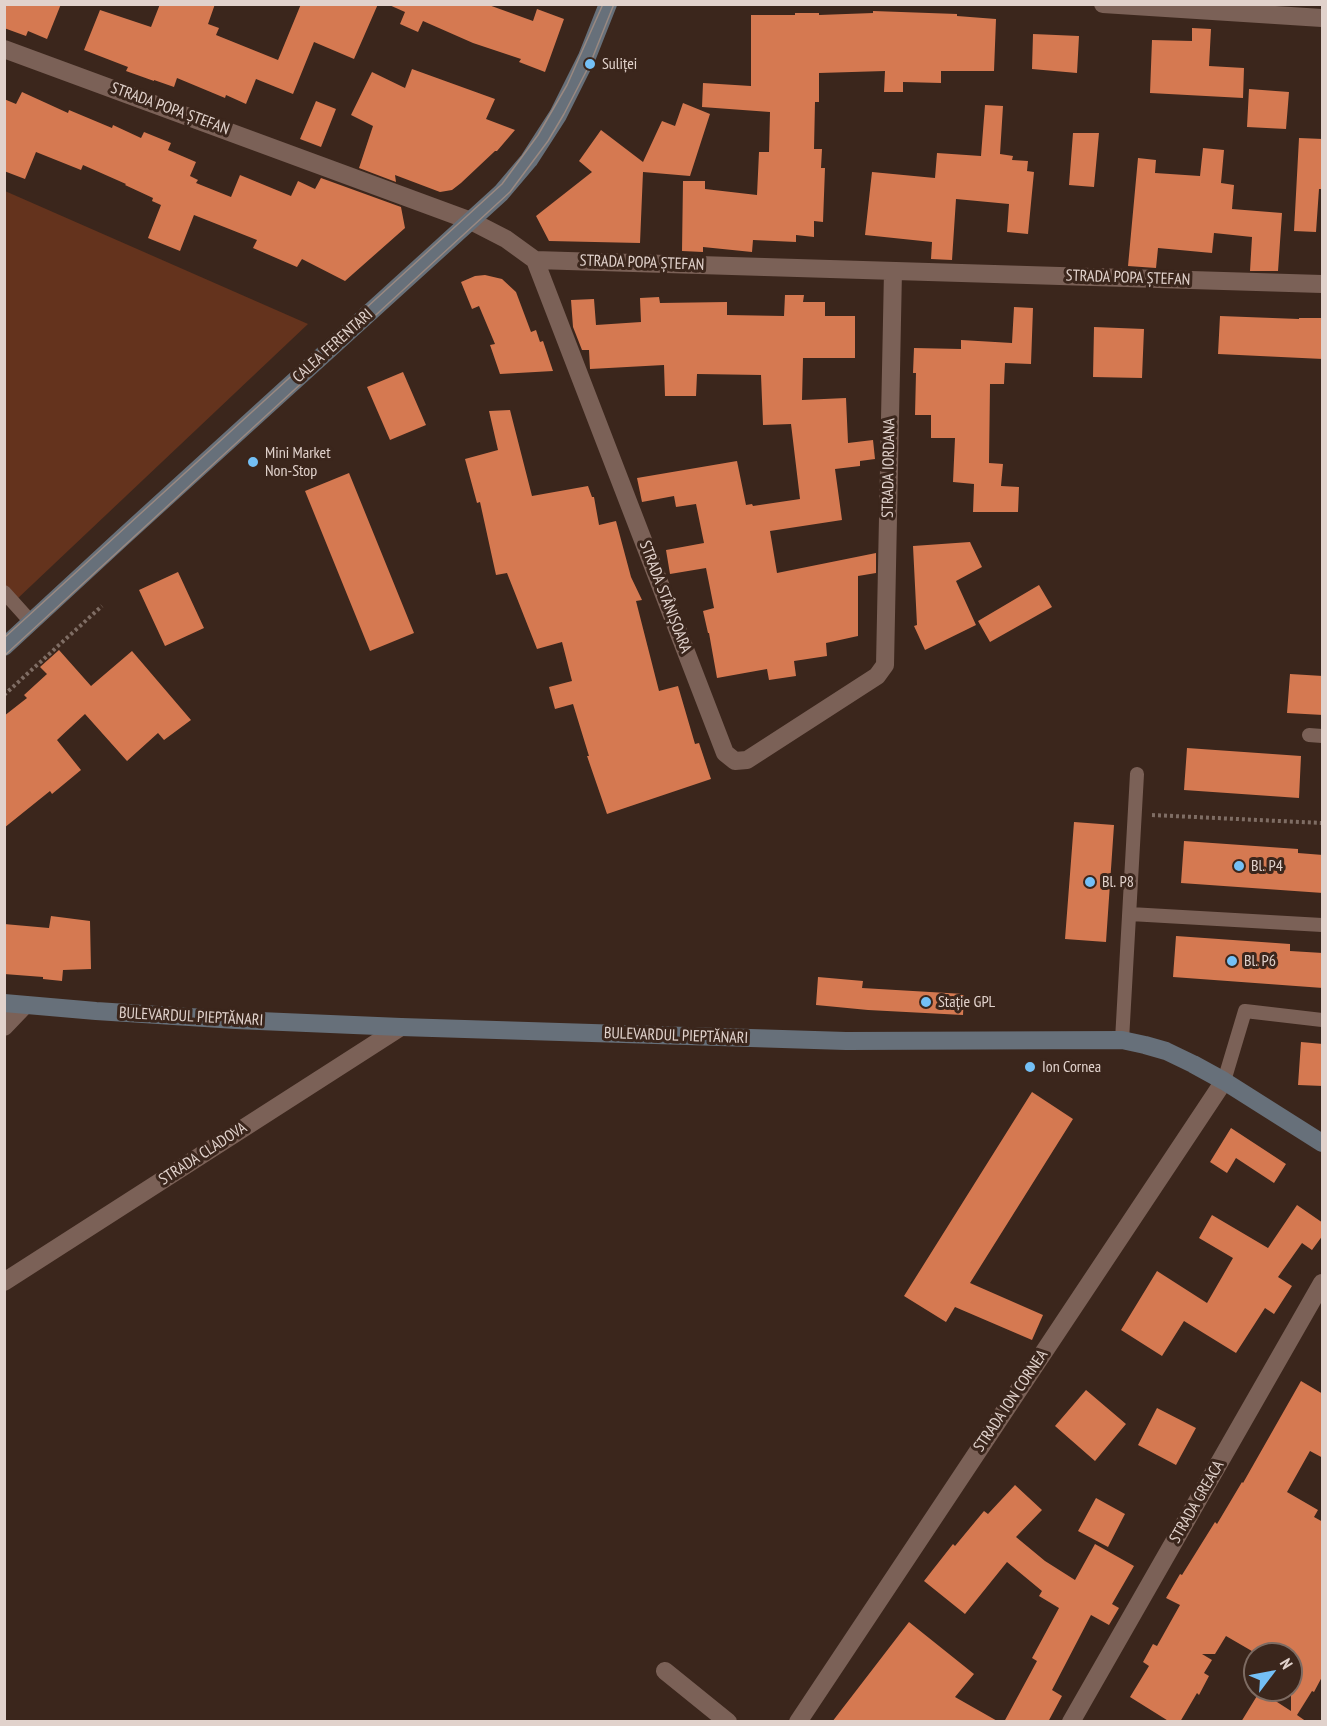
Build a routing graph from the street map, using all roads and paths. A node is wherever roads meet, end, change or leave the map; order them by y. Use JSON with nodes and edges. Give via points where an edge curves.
{"nodes":[{"id":1,"x":608,"y":4,"type":"edge"},
{"id":2,"x":1103,"y":4,"type":"edge"},
{"id":3,"x":1323,"y":18,"type":"edge"},
{"id":4,"x":4,"y":49,"type":"edge"},
{"id":5,"x":471,"y":221,"type":"junction"},
{"id":6,"x":535,"y":260,"type":"junction"},
{"id":7,"x":893,"y":271,"type":"junction"},
{"id":8,"x":1323,"y":284,"type":"edge"},
{"id":9,"x":4,"y":592,"type":"edge"},
{"id":10,"x":102,"y":606,"type":"dead end"},
{"id":11,"x":32,"y":622,"type":"junction"},
{"id":12,"x":4,"y":647,"type":"edge"},
{"id":13,"x":885,"y":665,"type":"joint"},
{"id":14,"x":4,"y":695,"type":"edge"},
{"id":15,"x":1137,"y":774,"type":"dead end"},
{"id":16,"x":1134,"y":814,"type":"junction"},
{"id":17,"x":1323,"y":823,"type":"edge"},
{"id":18,"x":1130,"y":914,"type":"junction"},
{"id":19,"x":1323,"y":925,"type":"edge"},
{"id":20,"x":4,"y":1003,"type":"edge"},
{"id":21,"x":26,"y":1005,"type":"junction"},
{"id":22,"x":1323,"y":1020,"type":"edge"},
{"id":23,"x":4,"y":1027,"type":"edge"},
{"id":24,"x":401,"y":1027,"type":"junction"},
{"id":25,"x":1122,"y":1040,"type":"junction"},
{"id":26,"x":1224,"y":1081,"type":"junction"},
{"id":27,"x":1323,"y":1143,"type":"edge"},
{"id":28,"x":4,"y":1282,"type":"edge"},
{"id":29,"x":1323,"y":1283,"type":"edge"},
{"id":30,"x":665,"y":1671,"type":"dead end"},
{"id":31,"x":720,"y":1719,"type":"edge"},
{"id":32,"x":798,"y":1722,"type":"edge"},
{"id":33,"x":1071,"y":1722,"type":"edge"}],
"edges":[{"from":1,"to":5,"type":"main road","name":"CALEA FERENTARI","via":[[558,115],[529,160]]},
{"from":2,"to":3,"type":"street"},
{"from":4,"to":5,"type":"street","name":"STRADA POPA ȘTEFAN"},
{"from":5,"to":6,"type":"street","name":"STRADA POPA ȘTEFAN"},
{"from":5,"to":11,"type":"main road","name":"CALEA FERENTARI"},
{"from":6,"to":7,"type":"street","name":"STRADA POPA ȘTEFAN"},
{"from":6,"to":13,"type":"street","name":"STRADA STÂNIȘOARA","via":[[725,753],[735,761],[747,760],[877,676]]},
{"from":7,"to":8,"type":"street","name":"STRADA POPA ȘTEFAN"},
{"from":7,"to":13,"type":"street","name":"STRADA IORDANA"},
{"from":9,"to":11,"type":"lane"},
{"from":10,"to":14,"type":"path"},
{"from":11,"to":12,"type":"main road","name":"CALEA FERENTARI"},
{"from":15,"to":16,"type":"lane"},
{"from":16,"to":17,"type":"path"},
{"from":16,"to":18,"type":"lane"},
{"from":18,"to":19,"type":"lane"},
{"from":18,"to":25,"type":"lane"},
{"from":20,"to":21,"type":"main road","name":"BULEVARDUL PIEPTĂNARI"},
{"from":21,"to":23,"type":"street"},
{"from":21,"to":24,"type":"main road","name":"BULEVARDUL PIEPTĂNARI"},
{"from":22,"to":26,"type":"lane","via":[[1245,1011]]},
{"from":24,"to":25,"type":"main road","name":"BULEVARDUL PIEPTĂNARI","via":[[846,1041]]},
{"from":24,"to":28,"type":"street","name":"STRADA CLADOVA"},
{"from":25,"to":26,"type":"main road","name":"BULEVARDUL PIEPTĂNARI","via":[[1166,1051]]},
{"from":26,"to":27,"type":"main road","name":"BULEVARDUL PIEPTĂNARI"},
{"from":26,"to":32,"type":"street","name":"STRADA ION CORNEA"},
{"from":29,"to":33,"type":"street","name":"STRADA GREACA"},
{"from":30,"to":31,"type":"street"}]}
